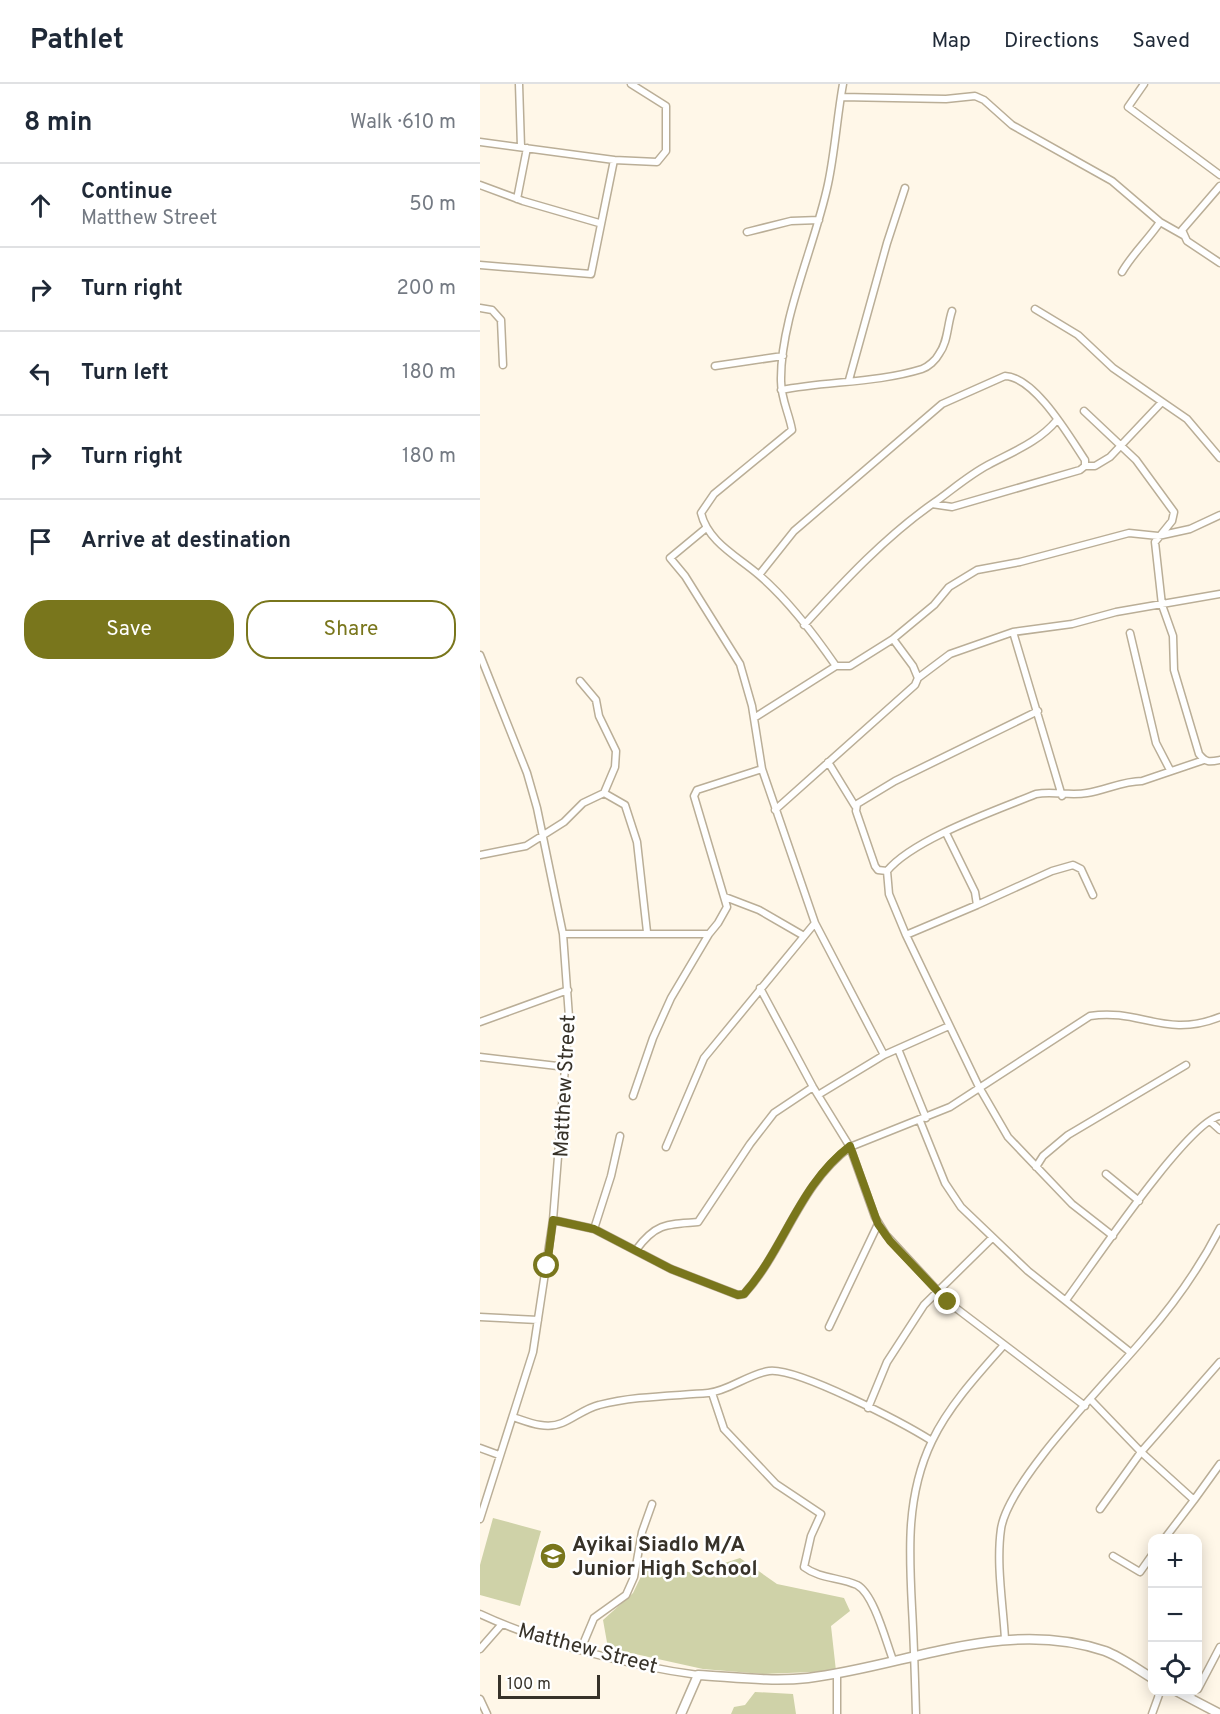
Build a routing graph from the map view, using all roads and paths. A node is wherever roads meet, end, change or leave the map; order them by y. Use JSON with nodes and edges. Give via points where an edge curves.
{"nodes":[{"id":1,"x":519,"y":84,"type":"edge"},
{"id":2,"x":631,"y":84,"type":"edge"},
{"id":3,"x":843,"y":84,"type":"edge"},
{"id":4,"x":1144,"y":84,"type":"edge"},
{"id":5,"x":841,"y":97,"type":"junction"},
{"id":6,"x":480,"y":141,"type":"edge"},
{"id":7,"x":524,"y":148,"type":"junction"},
{"id":8,"x":614,"y":160,"type":"junction"},
{"id":9,"x":1220,"y":175,"type":"edge"},
{"id":10,"x":480,"y":184,"type":"edge"},
{"id":11,"x":1220,"y":186,"type":"edge"},
{"id":12,"x":905,"y":188,"type":"dead end"},
{"id":13,"x":518,"y":199,"type":"junction"},
{"id":14,"x":819,"y":220,"type":"junction"},
{"id":15,"x":1160,"y":222,"type":"junction"},
{"id":16,"x":599,"y":223,"type":"junction"},
{"id":17,"x":747,"y":232,"type":"dead end"},
{"id":18,"x":1183,"y":235,"type":"junction"},
{"id":19,"x":1220,"y":263,"type":"edge"},
{"id":20,"x":480,"y":265,"type":"edge"},
{"id":21,"x":1122,"y":272,"type":"dead end"},
{"id":22,"x":480,"y":308,"type":"edge"},
{"id":23,"x":1035,"y":309,"type":"dead end"},
{"id":24,"x":952,"y":311,"type":"dead end"},
{"id":25,"x":783,"y":356,"type":"junction"},
{"id":26,"x":503,"y":365,"type":"dead end"},
{"id":27,"x":715,"y":366,"type":"dead end"},
{"id":28,"x":849,"y":380,"type":"junction"},
{"id":29,"x":781,"y":390,"type":"junction"},
{"id":30,"x":1161,"y":402,"type":"junction"},
{"id":31,"x":1084,"y":411,"type":"dead end"},
{"id":32,"x":1057,"y":420,"type":"junction"},
{"id":33,"x":1120,"y":446,"type":"junction"},
{"id":34,"x":1220,"y":458,"type":"edge"},
{"id":35,"x":1085,"y":466,"type":"junction"},
{"id":36,"x":932,"y":504,"type":"junction"},
{"id":37,"x":1220,"y":515,"type":"edge"},
{"id":38,"x":705,"y":529,"type":"junction"},
{"id":39,"x":1158,"y":536,"type":"junction"},
{"id":40,"x":759,"y":575,"type":"junction"},
{"id":41,"x":1220,"y":594,"type":"edge"},
{"id":42,"x":1162,"y":605,"type":"junction"},
{"id":43,"x":804,"y":625,"type":"junction"},
{"id":44,"x":1013,"y":632,"type":"junction"},
{"id":45,"x":1130,"y":633,"type":"dead end"},
{"id":46,"x":892,"y":639,"type":"junction"},
{"id":47,"x":480,"y":655,"type":"edge"},
{"id":48,"x":836,"y":666,"type":"junction"},
{"id":49,"x":918,"y":678,"type":"junction"},
{"id":50,"x":580,"y":681,"type":"dead end"},
{"id":51,"x":1038,"y":711,"type":"junction"},
{"id":52,"x":754,"y":718,"type":"junction"},
{"id":53,"x":1204,"y":760,"type":"junction"},
{"id":54,"x":1220,"y":760,"type":"edge"},
{"id":55,"x":828,"y":762,"type":"junction"},
{"id":56,"x":762,"y":769,"type":"junction"},
{"id":57,"x":1170,"y":770,"type":"junction"},
{"id":58,"x":604,"y":793,"type":"junction"},
{"id":59,"x":1062,"y":796,"type":"junction"},
{"id":60,"x":855,"y":806,"type":"junction"},
{"id":61,"x":775,"y":810,"type":"junction"},
{"id":62,"x":542,"y":833,"type":"junction"},
{"id":63,"x":946,"y":833,"type":"junction"},
{"id":64,"x":480,"y":855,"type":"edge"},
{"id":65,"x":887,"y":871,"type":"junction"},
{"id":66,"x":1093,"y":895,"type":"dead end"},
{"id":67,"x":725,"y":897,"type":"junction"},
{"id":68,"x":977,"y":905,"type":"junction"},
{"id":69,"x":815,"y":923,"type":"junction"},
{"id":70,"x":646,"y":932,"type":"junction"},
{"id":71,"x":563,"y":934,"type":"junction"},
{"id":72,"x":709,"y":934,"type":"junction"},
{"id":73,"x":906,"y":935,"type":"junction"},
{"id":74,"x":804,"y":936,"type":"junction"},
{"id":75,"x":760,"y":988,"type":"junction"},
{"id":76,"x":568,"y":990,"type":"junction"},
{"id":77,"x":1220,"y":1017,"type":"edge"},
{"id":78,"x":480,"y":1022,"type":"edge"},
{"id":79,"x":949,"y":1026,"type":"junction"},
{"id":80,"x":898,"y":1049,"type":"junction"},
{"id":81,"x":884,"y":1055,"type":"junction"},
{"id":82,"x":480,"y":1057,"type":"edge"},
{"id":83,"x":1186,"y":1065,"type":"dead end"},
{"id":84,"x":566,"y":1067,"type":"junction"},
{"id":85,"x":813,"y":1087,"type":"junction"},
{"id":86,"x":979,"y":1087,"type":"junction"},
{"id":87,"x":818,"y":1095,"type":"junction"},
{"id":88,"x":633,"y":1096,"type":"dead end"},
{"id":89,"x":1220,"y":1116,"type":"edge"},
{"id":90,"x":923,"y":1120,"type":"junction"},
{"id":91,"x":1210,"y":1121,"type":"junction"},
{"id":92,"x":1220,"y":1130,"type":"edge"},
{"id":93,"x":620,"y":1136,"type":"dead end"},
{"id":94,"x":850,"y":1146,"type":"junction"},
{"id":95,"x":666,"y":1148,"type":"dead end"},
{"id":96,"x":1036,"y":1167,"type":"junction"},
{"id":97,"x":1106,"y":1174,"type":"dead end"},
{"id":98,"x":1139,"y":1201,"type":"junction"},
{"id":99,"x":553,"y":1220,"type":"junction"},
{"id":100,"x":878,"y":1224,"type":"junction"},
{"id":101,"x":1220,"y":1228,"type":"edge"},
{"id":102,"x":594,"y":1229,"type":"junction"},
{"id":103,"x":1113,"y":1236,"type":"junction"},
{"id":104,"x":992,"y":1238,"type":"junction"},
{"id":105,"x":636,"y":1251,"type":"junction"},
{"id":106,"x":938,"y":1290,"type":"junction"},
{"id":107,"x":1066,"y":1300,"type":"junction"},
{"id":108,"x":480,"y":1317,"type":"edge"},
{"id":109,"x":538,"y":1320,"type":"junction"},
{"id":110,"x":829,"y":1327,"type":"dead end"},
{"id":111,"x":1003,"y":1346,"type":"junction"},
{"id":112,"x":1130,"y":1352,"type":"junction"},
{"id":113,"x":1220,"y":1362,"type":"edge"},
{"id":114,"x":712,"y":1393,"type":"junction"},
{"id":115,"x":1090,"y":1399,"type":"junction"},
{"id":116,"x":1085,"y":1406,"type":"junction"},
{"id":117,"x":868,"y":1408,"type":"junction"},
{"id":118,"x":513,"y":1417,"type":"junction"},
{"id":119,"x":932,"y":1441,"type":"junction"},
{"id":120,"x":480,"y":1448,"type":"edge"},
{"id":121,"x":1141,"y":1452,"type":"junction"},
{"id":122,"x":499,"y":1455,"type":"junction"},
{"id":123,"x":1220,"y":1464,"type":"edge"},
{"id":124,"x":1194,"y":1500,"type":"junction"},
{"id":125,"x":652,"y":1504,"type":"dead end"},
{"id":126,"x":1100,"y":1509,"type":"dead end"},
{"id":127,"x":480,"y":1520,"type":"edge"},
{"id":128,"x":1169,"y":1534,"type":"edge"},
{"id":129,"x":1113,"y":1556,"type":"dead end"},
{"id":130,"x":1148,"y":1561,"type":"edge"},
{"id":131,"x":480,"y":1614,"type":"edge"},
{"id":132,"x":502,"y":1624,"type":"junction"},
{"id":133,"x":1005,"y":1639,"type":"junction"},
{"id":134,"x":1220,"y":1647,"type":"edge"},
{"id":135,"x":480,"y":1649,"type":"edge"},
{"id":136,"x":581,"y":1649,"type":"junction"},
{"id":137,"x":914,"y":1655,"type":"junction"},
{"id":138,"x":893,"y":1660,"type":"junction"},
{"id":139,"x":837,"y":1673,"type":"junction"},
{"id":140,"x":698,"y":1675,"type":"junction"},
{"id":141,"x":1148,"y":1676,"type":"edge"},
{"id":142,"x":1202,"y":1680,"type":"edge"},
{"id":143,"x":1159,"y":1696,"type":"edge"},
{"id":144,"x":1199,"y":1696,"type":"edge"},
{"id":145,"x":480,"y":1699,"type":"edge"},
{"id":146,"x":487,"y":1714,"type":"edge"},
{"id":147,"x":681,"y":1714,"type":"edge"},
{"id":148,"x":837,"y":1714,"type":"edge"},
{"id":149,"x":916,"y":1714,"type":"edge"},
{"id":150,"x":1152,"y":1714,"type":"edge"},
{"id":151,"x":1220,"y":1714,"type":"edge"}],
"edges":[{"from":1,"to":7,"type":"street"},
{"from":2,"to":8,"type":"street","via":[[666,106],[666,150],[657,162]]},
{"from":3,"to":5,"type":"street"},
{"from":4,"to":9,"type":"street","via":[[1128,107]]},
{"from":5,"to":14,"type":"street","via":[[829,182]]},
{"from":5,"to":15,"type":"street","via":[[975,96],[1012,125],[1112,181]]},
{"from":6,"to":7,"type":"street"},
{"from":7,"to":8,"type":"street"},
{"from":7,"to":13,"type":"street"},
{"from":8,"to":16,"type":"street"},
{"from":10,"to":13,"type":"street"},
{"from":11,"to":18,"type":"street","via":[[1186,224]]},
{"from":12,"to":28,"type":"street"},
{"from":13,"to":16,"type":"street"},
{"from":14,"to":17,"type":"street","via":[[791,220]]},
{"from":14,"to":25,"type":"street"},
{"from":15,"to":18,"type":"street"},
{"from":15,"to":21,"type":"street"},
{"from":16,"to":20,"type":"street","via":[[591,274]]},
{"from":18,"to":19,"type":"street"},
{"from":22,"to":26,"type":"street","via":[[492,310],[501,320]]},
{"from":23,"to":30,"type":"street","via":[[1078,335],[1113,368]]},
{"from":24,"to":28,"type":"street","via":[[945,330],[946,343],[925,368]]},
{"from":25,"to":27,"type":"street"},
{"from":25,"to":29,"type":"street"},
{"from":28,"to":29,"type":"street"},
{"from":29,"to":38,"type":"street","via":[[792,430],[714,494],[701,513]]},
{"from":30,"to":33,"type":"street"},
{"from":30,"to":34,"type":"street","via":[[1187,419]]},
{"from":31,"to":33,"type":"street"},
{"from":32,"to":35,"type":"street"},
{"from":32,"to":36,"type":"street"},
{"from":32,"to":40,"type":"street","via":[[1016,376],[1005,376],[964,392],[942,404],[832,497],[794,531]]},
{"from":33,"to":35,"type":"street","via":[[1095,466]]},
{"from":33,"to":39,"type":"street","via":[[1136,460],[1173,512],[1172,521]]},
{"from":35,"to":36,"type":"street","via":[[952,507]]},
{"from":36,"to":43,"type":"street","via":[[897,530]]},
{"from":37,"to":39,"type":"street","via":[[1190,529]]},
{"from":38,"to":40,"type":"street"},
{"from":38,"to":52,"type":"street","via":[[669,558],[685,576],[740,663]]},
{"from":39,"to":42,"type":"street","via":[[1155,542]]},
{"from":39,"to":46,"type":"street","via":[[1129,533],[977,570],[949,587],[934,605]]},
{"from":40,"to":43,"type":"street"},
{"from":41,"to":42,"type":"street"},
{"from":42,"to":44,"type":"street"},
{"from":42,"to":53,"type":"street","via":[[1173,636],[1174,670],[1190,732]]},
{"from":43,"to":48,"type":"street"},
{"from":44,"to":49,"type":"street","via":[[950,654]]},
{"from":44,"to":51,"type":"street"},
{"from":45,"to":57,"type":"street","via":[[1156,743]]},
{"from":46,"to":48,"type":"street","via":[[850,666]]},
{"from":46,"to":49,"type":"street"},
{"from":47,"to":62,"type":"street","name":"Matthew Street","via":[[527,773]]},
{"from":48,"to":52,"type":"street"},
{"from":49,"to":55,"type":"street","via":[[915,685]]},
{"from":50,"to":58,"type":"street","via":[[596,700],[599,716],[616,751],[615,767]]},
{"from":51,"to":59,"type":"street"},
{"from":51,"to":60,"type":"street","via":[[895,781]]},
{"from":52,"to":56,"type":"street"},
{"from":53,"to":54,"type":"street"},
{"from":53,"to":57,"type":"street"},
{"from":55,"to":60,"type":"street"},
{"from":55,"to":61,"type":"street"},
{"from":56,"to":61,"type":"street"},
{"from":56,"to":67,"type":"street","via":[[697,790],[694,796]]},
{"from":57,"to":59,"type":"street","via":[[1142,781]]},
{"from":58,"to":62,"type":"street"},
{"from":58,"to":70,"type":"street","via":[[625,805],[637,842]]},
{"from":59,"to":63,"type":"street","via":[[1036,794]]},
{"from":60,"to":65,"type":"street","via":[[875,866]]},
{"from":61,"to":69,"type":"street"},
{"from":62,"to":64,"type":"street","via":[[526,846]]},
{"from":62,"to":71,"type":"street","name":"Matthew Street"},
{"from":63,"to":65,"type":"street","via":[[900,859]]},
{"from":63,"to":68,"type":"street","via":[[975,892]]},
{"from":65,"to":73,"type":"street","via":[[889,894]]},
{"from":66,"to":68,"type":"street","via":[[1081,869],[1073,865]]},
{"from":67,"to":72,"type":"street","via":[[727,908]]},
{"from":67,"to":74,"type":"street","via":[[759,910]]},
{"from":68,"to":73,"type":"street"},
{"from":69,"to":74,"type":"street"},
{"from":69,"to":81,"type":"street"},
{"from":70,"to":71,"type":"street"},
{"from":70,"to":72,"type":"street"},
{"from":71,"to":76,"type":"street","name":"Matthew Street"},
{"from":72,"to":88,"type":"street","via":[[652,1038]]},
{"from":73,"to":79,"type":"street"},
{"from":74,"to":75,"type":"street"},
{"from":75,"to":85,"type":"street"},
{"from":75,"to":95,"type":"street","via":[[704,1058]]},
{"from":76,"to":78,"type":"street"},
{"from":76,"to":84,"type":"street","name":"Matthew Street"},
{"from":77,"to":86,"type":"street","via":[[1193,1026],[1179,1026],[1117,1014],[1090,1016]]},
{"from":79,"to":80,"type":"street"},
{"from":79,"to":86,"type":"street"},
{"from":80,"to":81,"type":"street"},
{"from":80,"to":90,"type":"street"},
{"from":81,"to":87,"type":"street"},
{"from":82,"to":84,"type":"street"},
{"from":83,"to":96,"type":"street","via":[[1068,1135]]},
{"from":84,"to":99,"type":"street","name":"Matthew Street"},
{"from":85,"to":87,"type":"street"},
{"from":85,"to":105,"type":"street","via":[[774,1113],[698,1222],[653,1229]]},
{"from":86,"to":90,"type":"street"},
{"from":86,"to":96,"type":"street","via":[[1008,1137]]},
{"from":87,"to":94,"type":"street"},
{"from":89,"to":91,"type":"street"},
{"from":90,"to":94,"type":"street"},
{"from":90,"to":104,"type":"street","via":[[945,1182],[961,1207]]},
{"from":91,"to":92,"type":"street"},
{"from":91,"to":98,"type":"street","via":[[1197,1130]]},
{"from":93,"to":102,"type":"street"},
{"from":94,"to":100,"type":"street"},
{"from":94,"to":105,"type":"street","via":[[807,1193],[744,1294],[671,1269]]},
{"from":96,"to":103,"type":"street","via":[[1072,1204]]},
{"from":97,"to":98,"type":"street"},
{"from":98,"to":103,"type":"street"},
{"from":99,"to":102,"type":"street"},
{"from":99,"to":109,"type":"street","name":"Matthew Street"},
{"from":100,"to":106,"type":"street"},
{"from":100,"to":110,"type":"street"},
{"from":101,"to":112,"type":"street","via":[[1182,1289]]},
{"from":102,"to":105,"type":"street"},
{"from":103,"to":107,"type":"street"},
{"from":104,"to":106,"type":"street"},
{"from":104,"to":107,"type":"street"},
{"from":106,"to":111,"type":"street"},
{"from":106,"to":117,"type":"street","via":[[887,1362]]},
{"from":107,"to":112,"type":"street"},
{"from":108,"to":109,"type":"street"},
{"from":109,"to":118,"type":"street","name":"Matthew Street","via":[[533,1352]]},
{"from":111,"to":116,"type":"street"},
{"from":111,"to":119,"type":"street"},
{"from":112,"to":115,"type":"street"},
{"from":113,"to":121,"type":"street"},
{"from":114,"to":117,"type":"street","via":[[771,1371],[791,1374]]},
{"from":114,"to":118,"type":"street","via":[[599,1405],[560,1424],[537,1424]]},
{"from":114,"to":138,"type":"street","via":[[724,1429],[777,1484],[821,1514],[804,1567],[857,1586],[869,1596]]},
{"from":115,"to":116,"type":"street"},
{"from":115,"to":121,"type":"street"},
{"from":116,"to":133,"type":"street","via":[[1037,1462],[1005,1516],[1000,1544]]},
{"from":117,"to":119,"type":"street","via":[[904,1423]]},
{"from":118,"to":122,"type":"street","name":"Matthew Street"},
{"from":119,"to":137,"type":"street","via":[[915,1489],[909,1523]]},
{"from":120,"to":122,"type":"street"},
{"from":121,"to":124,"type":"street"},
{"from":121,"to":126,"type":"street"},
{"from":122,"to":127,"type":"street","name":"Matthew Street"},
{"from":123,"to":124,"type":"street"},
{"from":124,"to":128,"type":"street"},
{"from":125,"to":136,"type":"street","via":[[626,1595],[594,1618]]},
{"from":129,"to":130,"type":"street","via":[[1140,1572]]},
{"from":131,"to":132,"type":"street","name":"Matthew Street"},
{"from":132,"to":135,"type":"street"},
{"from":132,"to":136,"type":"street","name":"Matthew Street"},
{"from":133,"to":137,"type":"main road"},
{"from":133,"to":141,"type":"main road","via":[[1075,1642],[1108,1652]]},
{"from":134,"to":142,"type":"street"},
{"from":136,"to":140,"type":"street","name":"Matthew Street"},
{"from":137,"to":138,"type":"main road"},
{"from":137,"to":149,"type":"street"},
{"from":138,"to":139,"type":"main road"},
{"from":139,"to":140,"type":"main road","via":[[792,1679]]},
{"from":139,"to":148,"type":"street"},
{"from":140,"to":147,"type":"main road"},
{"from":143,"to":150,"type":"street"},
{"from":144,"to":151,"type":"main road"},
{"from":145,"to":146,"type":"street"}]}
